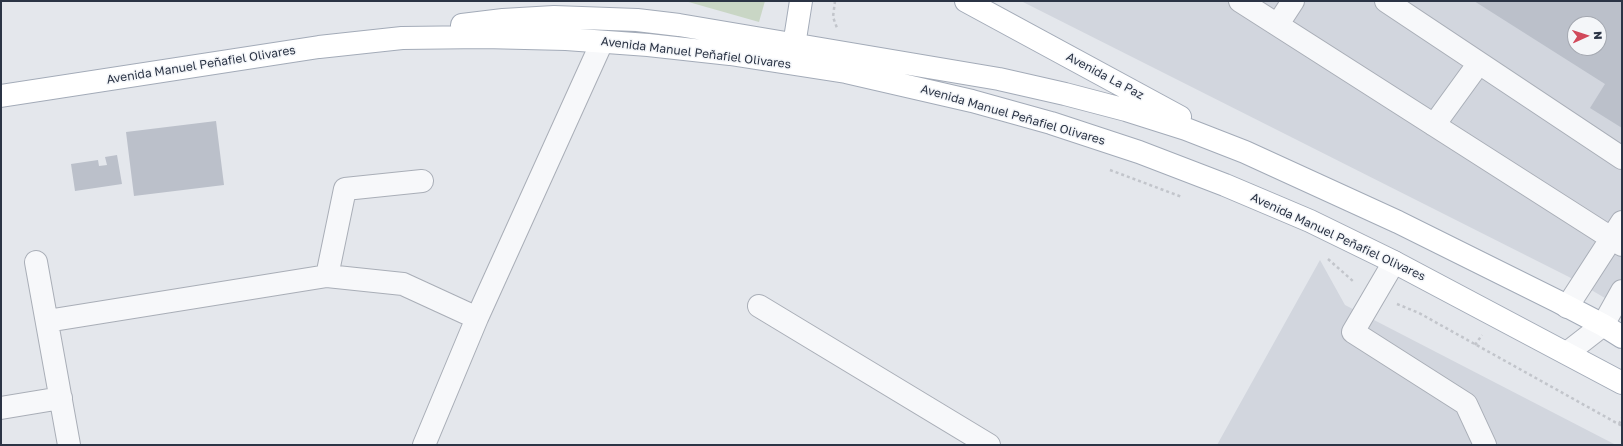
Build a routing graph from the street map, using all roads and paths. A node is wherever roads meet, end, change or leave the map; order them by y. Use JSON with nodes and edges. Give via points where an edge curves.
{"nodes":[{"id":1,"x":801,"y":1,"type":"edge"},
{"id":2,"x":966,"y":1,"type":"edge"},
{"id":3,"x":1240,"y":1,"type":"edge"},
{"id":4,"x":1294,"y":1,"type":"edge"},
{"id":5,"x":1386,"y":1,"type":"edge"},
{"id":6,"x":1278,"y":24,"type":"junction"},
{"id":7,"x":402,"y":38,"type":"junction"},
{"id":8,"x":602,"y":42,"type":"junction"},
{"id":9,"x":792,"y":54,"type":"junction"},
{"id":10,"x":1479,"y":63,"type":"junction"},
{"id":11,"x":1,"y":96,"type":"edge"},
{"id":12,"x":1434,"y":125,"type":"junction"},
{"id":13,"x":1245,"y":152,"type":"junction"},
{"id":14,"x":1622,"y":158,"type":"edge"},
{"id":15,"x":1109,"y":170,"type":"dead end"},
{"id":16,"x":422,"y":181,"type":"dead end"},
{"id":17,"x":1189,"y":199,"type":"dead end"},
{"id":18,"x":1619,"y":235,"type":"edge"},
{"id":19,"x":1326,"y":257,"type":"dead end"},
{"id":20,"x":36,"y":262,"type":"dead end"},
{"id":21,"x":1394,"y":262,"type":"junction"},
{"id":22,"x":327,"y":276,"type":"junction"},
{"id":23,"x":1622,"y":291,"type":"edge"},
{"id":24,"x":1375,"y":295,"type":"junction"},
{"id":25,"x":759,"y":306,"type":"dead end"},
{"id":26,"x":1567,"y":307,"type":"junction"},
{"id":27,"x":478,"y":318,"type":"junction"},
{"id":28,"x":47,"y":321,"type":"junction"},
{"id":29,"x":1603,"y":325,"type":"junction"},
{"id":30,"x":1622,"y":336,"type":"edge"},
{"id":31,"x":1567,"y":353,"type":"junction"},
{"id":32,"x":1622,"y":383,"type":"edge"},
{"id":33,"x":61,"y":398,"type":"junction"},
{"id":34,"x":1,"y":408,"type":"edge"},
{"id":35,"x":1622,"y":418,"type":"edge"},
{"id":36,"x":1619,"y":424,"type":"junction"},
{"id":37,"x":1622,"y":426,"type":"edge"},
{"id":38,"x":69,"y":445,"type":"edge"},
{"id":39,"x":424,"y":445,"type":"edge"},
{"id":40,"x":989,"y":445,"type":"edge"},
{"id":41,"x":1485,"y":445,"type":"edge"}],
"edges":[{"from":1,"to":9,"type":"main road"},
{"from":2,"to":13,"type":"main road","name":"Avenida La Paz"},
{"from":3,"to":6,"type":"street"},
{"from":4,"to":6,"type":"street"},
{"from":5,"to":10,"type":"street"},
{"from":6,"to":12,"type":"street"},
{"from":7,"to":8,"type":"main road","name":"Avenida Manuel Peñafiel Olivares","via":[[484,37]]},
{"from":7,"to":9,"type":"main road","name":"Avenida Manuel Peñafiel Olivares","via":[[452,27],[503,20],[596,17],[679,25]]},
{"from":7,"to":11,"type":"main road","name":"Avenida Manuel Peñafiel Olivares","via":[[319,47]]},
{"from":8,"to":9,"type":"main road","name":"Avenida Manuel Peñafiel Olivares","via":[[730,54]]},
{"from":8,"to":27,"type":"street"},
{"from":9,"to":13,"type":"main road","name":"Avenida Manuel Peñafiel Olivares","via":[[998,79],[1126,110],[1186,129]]},
{"from":9,"to":21,"type":"main road","name":"Avenida Manuel Peñafiel Olivares","via":[[846,72],[972,101],[1051,123],[1139,152],[1310,221]]},
{"from":10,"to":12,"type":"street"},
{"from":10,"to":14,"type":"street"},
{"from":12,"to":18,"type":"street"},
{"from":13,"to":26,"type":"main road","name":"Avenida Manuel Peñafiel Olivares","via":[[1398,222]]},
{"from":15,"to":17,"type":"path"},
{"from":16,"to":22,"type":"street","via":[[345,189]]},
{"from":18,"to":26,"type":"street"},
{"from":19,"to":24,"type":"path","via":[[1351,281]]},
{"from":20,"to":28,"type":"street"},
{"from":21,"to":24,"type":"street"},
{"from":21,"to":31,"type":"main road","name":"Avenida Manuel Peñafiel Olivares"},
{"from":22,"to":27,"type":"street","via":[[403,284]]},
{"from":22,"to":28,"type":"street"},
{"from":23,"to":29,"type":"street"},
{"from":24,"to":36,"type":"path","via":[[1419,313]]},
{"from":24,"to":41,"type":"street","via":[[1354,332],[1466,404]]},
{"from":25,"to":40,"type":"street"},
{"from":26,"to":29,"type":"main road","name":"Avenida Manuel Peñafiel Olivares"},
{"from":27,"to":39,"type":"street"},
{"from":28,"to":33,"type":"street"},
{"from":29,"to":30,"type":"main road","name":"Avenida Manuel Peñafiel Olivares"},
{"from":29,"to":31,"type":"street"},
{"from":31,"to":32,"type":"main road","name":"Avenida Manuel Peñafiel Olivares"},
{"from":33,"to":34,"type":"street"},
{"from":33,"to":38,"type":"street"},
{"from":35,"to":36,"type":"path"},
{"from":36,"to":37,"type":"path"}]}
